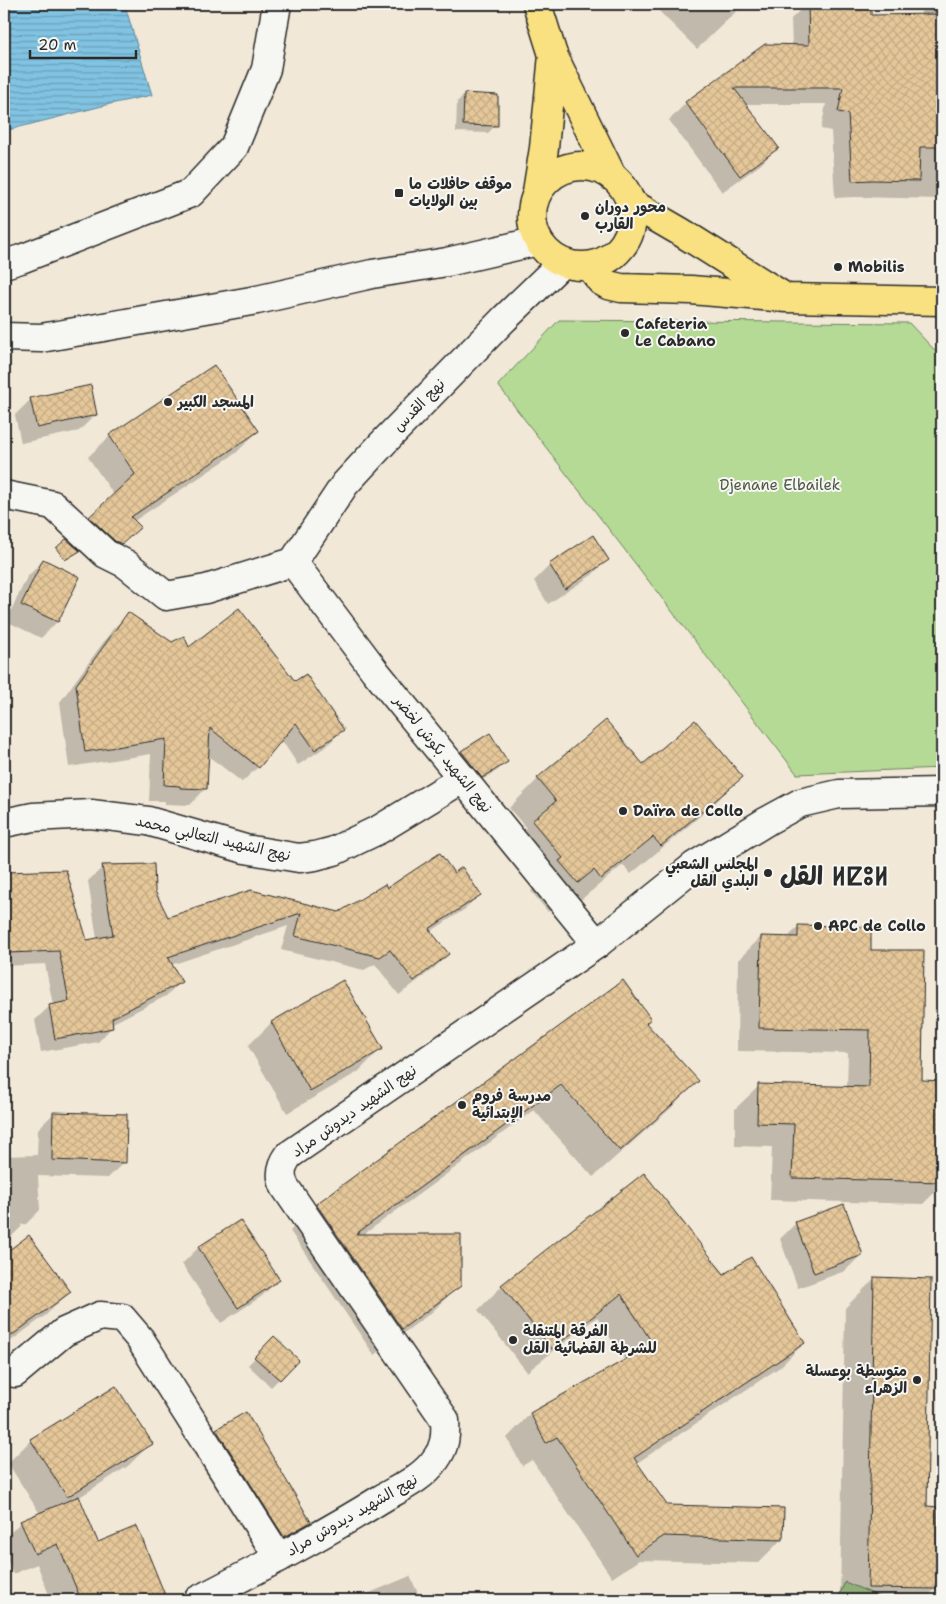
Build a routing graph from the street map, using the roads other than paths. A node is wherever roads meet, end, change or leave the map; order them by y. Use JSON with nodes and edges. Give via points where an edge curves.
{"nodes":[{"id":1,"x":277,"y":4,"type":"edge"},
{"id":2,"x":537,"y":4,"type":"edge"},
{"id":3,"x":554,"y":55,"type":"junction"},
{"id":4,"x":612,"y":176,"type":"junction"},
{"id":5,"x":537,"y":192,"type":"junction"},
{"id":6,"x":631,"y":203,"type":"junction"},
{"id":7,"x":538,"y":241,"type":"junction"},
{"id":8,"x":562,"y":263,"type":"junction"},
{"id":9,"x":4,"y":264,"type":"edge"},
{"id":10,"x":590,"y":266,"type":"junction"},
{"id":11,"x":787,"y":298,"type":"junction"},
{"id":12,"x":942,"y":301,"type":"edge"},
{"id":13,"x":4,"y":337,"type":"edge"},
{"id":14,"x":4,"y":495,"type":"edge"},
{"id":15,"x":293,"y":562,"type":"junction"},
{"id":16,"x":462,"y":779,"type":"junction"},
{"id":17,"x":942,"y":792,"type":"edge"},
{"id":18,"x":4,"y":823,"type":"edge"},
{"id":19,"x":597,"y":944,"type":"junction"},
{"id":20,"x":15,"y":1373,"type":"dead end"},
{"id":21,"x":279,"y":1558,"type":"junction"},
{"id":22,"x":198,"y":1600,"type":"edge"}],
"edges":[{"from":1,"to":9,"type":"street","via":[[266,69],[234,147],[191,193]]},
{"from":2,"to":3,"type":"main road"},
{"from":3,"to":4,"type":"main road"},
{"from":3,"to":5,"type":"main road"},
{"from":4,"to":5,"type":"main road","via":[[596,168],[579,166],[548,178]]},
{"from":4,"to":6,"type":"main road","via":[[624,188]]},
{"from":5,"to":7,"type":"main road","via":[[532,225]]},
{"from":6,"to":10,"type":"main road","via":[[633,220],[619,250],[606,261]]},
{"from":6,"to":11,"type":"main road"},
{"from":7,"to":8,"type":"main road","via":[[548,254]]},
{"from":7,"to":13,"type":"street","via":[[238,303],[41,338]]},
{"from":8,"to":10,"type":"main road"},
{"from":8,"to":15,"type":"street","name":"نهج القدس","via":[[345,484]]},
{"from":10,"to":11,"type":"main road","via":[[608,286]]},
{"from":11,"to":12,"type":"main road"},
{"from":14,"to":15,"type":"street","via":[[53,505],[106,554],[126,564],[166,596],[206,589]]},
{"from":15,"to":16,"type":"street","name":"نهج الشهيد بكوش لخضر"},
{"from":16,"to":18,"type":"street","name":"نهج الشهيد التعالبي محمد","via":[[380,829],[334,851],[300,858],[244,848],[148,821],[90,814],[33,817]]},
{"from":16,"to":19,"type":"street","name":"نهج الشهيد بكوش لخضر"},
{"from":17,"to":19,"type":"street","name":"نهج الشهيد ديدوش مراد","via":[[839,794],[800,803],[694,866]]},
{"from":19,"to":21,"type":"street","name":"نهج الشهيد ديدوش مراد","via":[[289,1155],[282,1165],[285,1187],[445,1420],[446,1435],[443,1449],[423,1474],[334,1529]]},
{"from":20,"to":21,"type":"street","via":[[64,1332],[100,1316],[122,1318],[140,1339]]},
{"from":21,"to":22,"type":"street","name":"نهج الشهيد ديدوش مراد"}]}
